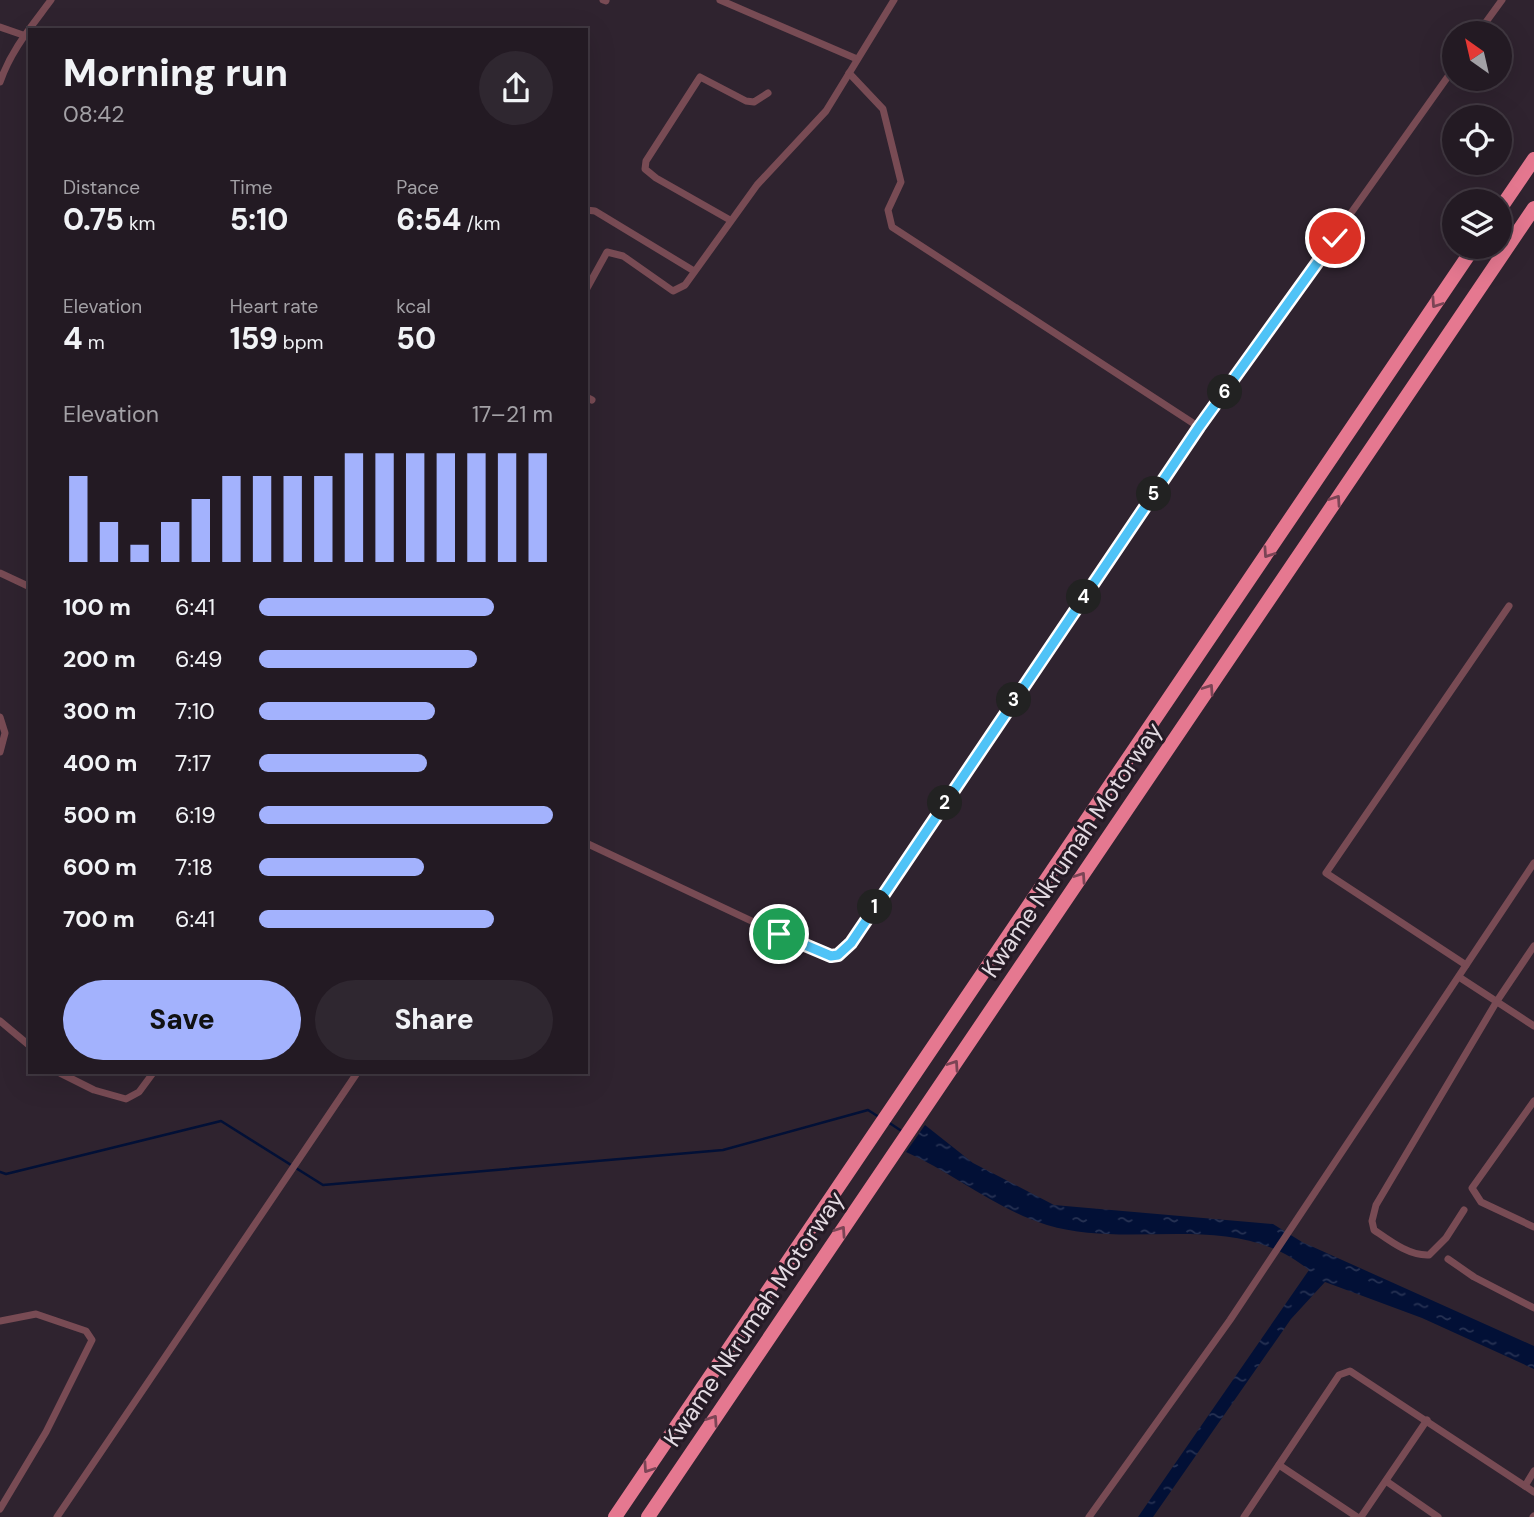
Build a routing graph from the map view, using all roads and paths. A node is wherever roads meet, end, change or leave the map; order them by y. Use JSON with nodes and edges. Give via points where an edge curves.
{"nodes":[{"id":1,"x":49,"y":0,"type":"edge"},
{"id":2,"x":720,"y":0,"type":"edge"},
{"id":3,"x":894,"y":0,"type":"edge"},
{"id":4,"x":1502,"y":0,"type":"edge"},
{"id":5,"x":1487,"y":21,"type":"edge"},
{"id":6,"x":0,"y":27,"type":"edge"},
{"id":7,"x":28,"y":28,"type":"edge"},
{"id":8,"x":28,"y":28,"type":"edge"},
{"id":9,"x":23,"y":35,"type":"junction"},
{"id":10,"x":857,"y":59,"type":"junction"},
{"id":11,"x":849,"y":73,"type":"junction"},
{"id":12,"x":0,"y":82,"type":"edge"},
{"id":13,"x":1442,"y":85,"type":"edge"},
{"id":14,"x":768,"y":93,"type":"dead end"},
{"id":15,"x":1534,"y":159,"type":"edge"},
{"id":16,"x":1512,"y":191,"type":"edge"},
{"id":17,"x":1534,"y":208,"type":"edge"},
{"id":18,"x":588,"y":210,"type":"edge"},
{"id":19,"x":730,"y":219,"type":"junction"},
{"id":20,"x":1466,"y":259,"type":"edge"},
{"id":21,"x":694,"y":271,"type":"junction"},
{"id":22,"x":588,"y":286,"type":"edge"},
{"id":23,"x":1199,"y":427,"type":"junction"},
{"id":24,"x":0,"y":573,"type":"edge"},
{"id":25,"x":28,"y":586,"type":"edge"},
{"id":26,"x":1509,"y":606,"type":"dead end"},
{"id":27,"x":0,"y":717,"type":"edge"},
{"id":28,"x":0,"y":752,"type":"edge"},
{"id":29,"x":588,"y":843,"type":"edge"},
{"id":30,"x":1534,"y":863,"type":"edge"},
{"id":31,"x":1534,"y":946,"type":"edge"},
{"id":32,"x":1466,"y":965,"type":"junction"},
{"id":33,"x":1459,"y":977,"type":"junction"},
{"id":34,"x":1497,"y":1001,"type":"junction"},
{"id":35,"x":0,"y":1021,"type":"edge"},
{"id":36,"x":1534,"y":1026,"type":"edge"},
{"id":37,"x":28,"y":1044,"type":"edge"},
{"id":38,"x":62,"y":1074,"type":"edge"},
{"id":39,"x":152,"y":1074,"type":"edge"},
{"id":40,"x":356,"y":1074,"type":"edge"},
{"id":41,"x":1534,"y":1101,"type":"edge"},
{"id":42,"x":1464,"y":1210,"type":"dead end"},
{"id":43,"x":1534,"y":1227,"type":"edge"},
{"id":44,"x":1448,"y":1259,"type":"dead end"},
{"id":45,"x":1534,"y":1308,"type":"edge"},
{"id":46,"x":0,"y":1321,"type":"edge"},
{"id":47,"x":1427,"y":1420,"type":"junction"},
{"id":48,"x":1279,"y":1465,"type":"junction"},
{"id":49,"x":1534,"y":1471,"type":"edge"},
{"id":50,"x":1386,"y":1481,"type":"junction"},
{"id":51,"x":1525,"y":1486,"type":"junction"},
{"id":52,"x":1534,"y":1492,"type":"edge"},
{"id":53,"x":0,"y":1509,"type":"edge"},
{"id":54,"x":57,"y":1517,"type":"edge"},
{"id":55,"x":615,"y":1517,"type":"edge"},
{"id":56,"x":648,"y":1517,"type":"edge"},
{"id":57,"x":1089,"y":1517,"type":"edge"},
{"id":58,"x":1244,"y":1517,"type":"edge"},
{"id":59,"x":1359,"y":1517,"type":"edge"},
{"id":60,"x":1438,"y":1517,"type":"edge"}],
"edges":[{"from":1,"to":8,"type":"street"},
{"from":2,"to":10,"type":"street"},
{"from":3,"to":10,"type":"street"},
{"from":4,"to":5,"type":"street"},
{"from":6,"to":9,"type":"street"},
{"from":7,"to":9,"type":"street"},
{"from":9,"to":12,"type":"street"},
{"from":10,"to":11,"type":"street"},
{"from":11,"to":19,"type":"street","via":[[815,125]]},
{"from":11,"to":23,"type":"street","via":[[883,110],[901,182],[888,210],[892,227]]},
{"from":13,"to":23,"type":"street"},
{"from":14,"to":19,"type":"street","via":[[754,102],[746,101],[700,77],[646,161],[645,169],[656,178]]},
{"from":15,"to":16,"type":"highway"},
{"from":56,"to":17,"type":"highway","name":"Kwame Nkrumah Motorway","one_way":true},
{"from":18,"to":21,"type":"street"},
{"from":19,"to":21,"type":"street"},
{"from":20,"to":55,"type":"highway","name":"Kwame Nkrumah Motorway","one_way":true},
{"from":21,"to":22,"type":"street","via":[[685,285],[673,291],[623,256],[607,252]]},
{"from":23,"to":29,"type":"street","via":[[838,955],[824,955]]},
{"from":24,"to":25,"type":"street"},
{"from":26,"to":32,"type":"street","via":[[1326,873]]},
{"from":27,"to":28,"type":"street","via":[[5,733]]},
{"from":30,"to":32,"type":"street"},
{"from":31,"to":34,"type":"street"},
{"from":32,"to":33,"type":"street"},
{"from":33,"to":34,"type":"street"},
{"from":33,"to":57,"type":"street","via":[[1266,1266]]},
{"from":34,"to":36,"type":"street"},
{"from":34,"to":42,"type":"street","via":[[1376,1205],[1372,1221],[1374,1230],[1389,1240],[1418,1256],[1429,1255]]},
{"from":35,"to":37,"type":"street"},
{"from":38,"to":39,"type":"street","via":[[126,1099],[139,1092]]},
{"from":40,"to":54,"type":"street"},
{"from":41,"to":43,"type":"street","via":[[1472,1188],[1481,1202]]},
{"from":44,"to":45,"type":"street","via":[[1474,1278]]},
{"from":46,"to":53,"type":"street","via":[[36,1314],[86,1331],[92,1340],[46,1433]]},
{"from":47,"to":48,"type":"street","via":[[1357,1373],[1344,1371]]},
{"from":47,"to":50,"type":"street"},
{"from":47,"to":51,"type":"street"},
{"from":48,"to":58,"type":"street"},
{"from":48,"to":59,"type":"street"},
{"from":49,"to":51,"type":"street"},
{"from":50,"to":59,"type":"street"},
{"from":50,"to":60,"type":"street"},
{"from":51,"to":52,"type":"street"}]}
